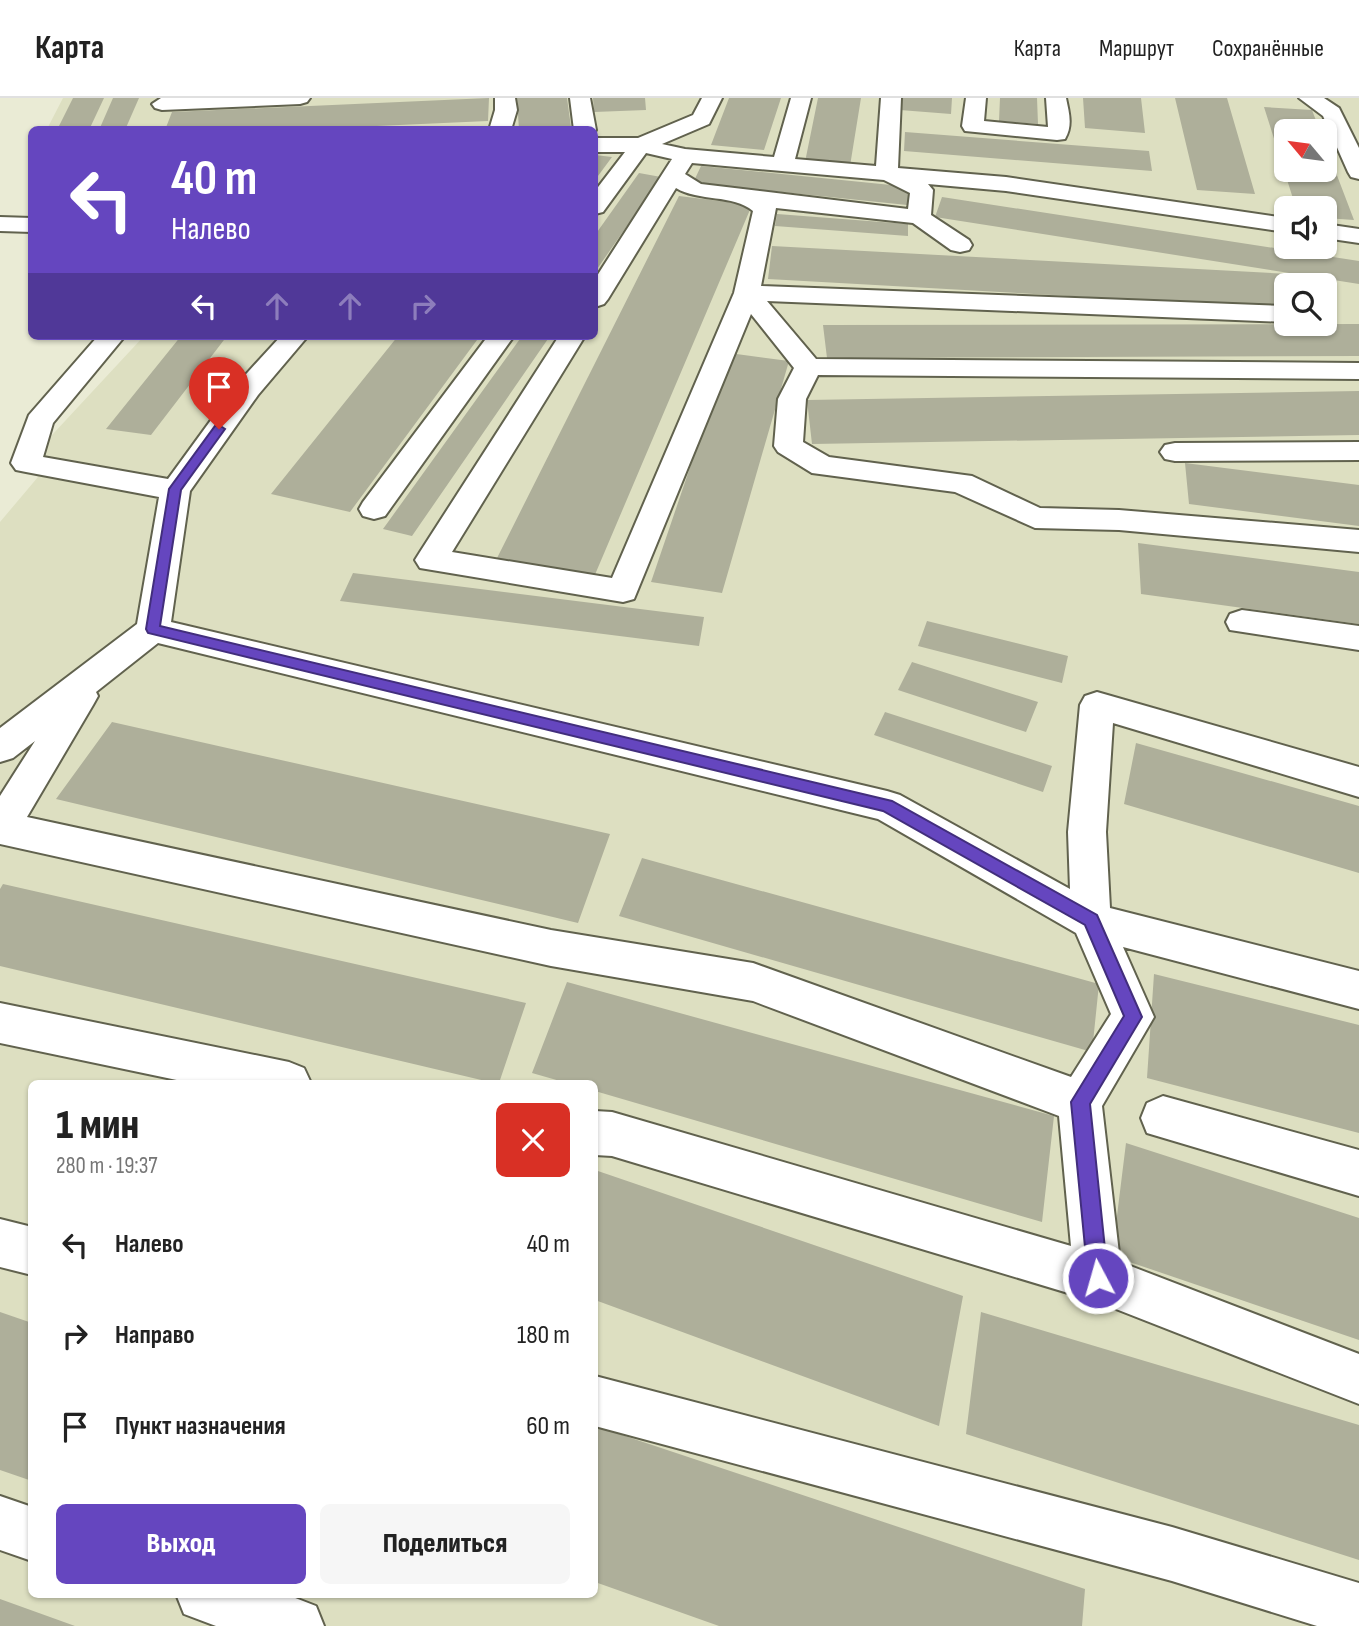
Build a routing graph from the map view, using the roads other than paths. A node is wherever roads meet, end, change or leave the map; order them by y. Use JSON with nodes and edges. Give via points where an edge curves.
{"nodes":[{"id":1,"x":300,"y":98,"type":"edge"},
{"id":2,"x":505,"y":98,"type":"edge"},
{"id":3,"x":580,"y":98,"type":"edge"},
{"id":4,"x":712,"y":98,"type":"edge"},
{"id":5,"x":801,"y":98,"type":"edge"},
{"id":6,"x":891,"y":98,"type":"edge"},
{"id":7,"x":976,"y":98,"type":"edge"},
{"id":8,"x":1056,"y":98,"type":"edge"},
{"id":9,"x":1309,"y":98,"type":"edge"},
{"id":10,"x":163,"y":101,"type":"edge"},
{"id":11,"x":154,"y":126,"type":"edge"},
{"id":12,"x":501,"y":126,"type":"edge"},
{"id":13,"x":584,"y":126,"type":"edge"},
{"id":14,"x":598,"y":145,"type":"edge"},
{"id":15,"x":640,"y":145,"type":"junction"},
{"id":16,"x":783,"y":164,"type":"junction"},
{"id":17,"x":678,"y":166,"type":"junction"},
{"id":18,"x":1359,"y":172,"type":"edge"},
{"id":19,"x":887,"y":173,"type":"junction"},
{"id":20,"x":754,"y":199,"type":"junction"},
{"id":21,"x":598,"y":203,"type":"edge"},
{"id":22,"x":919,"y":217,"type":"junction"},
{"id":23,"x":1274,"y":223,"type":"edge"},
{"id":24,"x":0,"y":224,"type":"edge"},
{"id":25,"x":28,"y":225,"type":"edge"},
{"id":26,"x":1337,"y":233,"type":"edge"},
{"id":27,"x":1359,"y":236,"type":"edge"},
{"id":28,"x":960,"y":245,"type":"dead end"},
{"id":29,"x":747,"y":293,"type":"junction"},
{"id":30,"x":598,"y":294,"type":"edge"},
{"id":31,"x":1274,"y":314,"type":"edge"},
{"id":32,"x":109,"y":340,"type":"edge"},
{"id":33,"x":291,"y":340,"type":"edge"},
{"id":34,"x":497,"y":340,"type":"edge"},
{"id":35,"x":569,"y":340,"type":"edge"},
{"id":36,"x":808,"y":367,"type":"junction"},
{"id":37,"x":1359,"y":371,"type":"edge"},
{"id":38,"x":1359,"y":451,"type":"edge"},
{"id":39,"x":1175,"y":452,"type":"dead end"},
{"id":40,"x":175,"y":489,"type":"junction"},
{"id":41,"x":374,"y":509,"type":"dead end"},
{"id":42,"x":1359,"y":541,"type":"edge"},
{"id":43,"x":1242,"y":622,"type":"dead end"},
{"id":44,"x":153,"y":629,"type":"junction"},
{"id":45,"x":1359,"y":638,"type":"edge"},
{"id":46,"x":94,"y":675,"type":"junction"},
{"id":47,"x":0,"y":748,"type":"edge"},
{"id":48,"x":1359,"y":782,"type":"edge"},
{"id":49,"x":0,"y":828,"type":"edge"},
{"id":50,"x":1091,"y":920,"type":"junction"},
{"id":51,"x":1359,"y":990,"type":"edge"},
{"id":52,"x":0,"y":1023,"type":"edge"},
{"id":53,"x":275,"y":1080,"type":"edge"},
{"id":54,"x":1080,"y":1102,"type":"junction"},
{"id":55,"x":1163,"y":1118,"type":"dead end"},
{"id":56,"x":598,"y":1133,"type":"edge"},
{"id":57,"x":1359,"y":1173,"type":"edge"},
{"id":58,"x":0,"y":1243,"type":"edge"},
{"id":59,"x":28,"y":1250,"type":"edge"},
{"id":60,"x":1098,"y":1278,"type":"junction"},
{"id":61,"x":1359,"y":1380,"type":"edge"},
{"id":62,"x":598,"y":1402,"type":"edge"},
{"id":63,"x":0,"y":1523,"type":"edge"},
{"id":64,"x":28,"y":1533,"type":"edge"},
{"id":65,"x":216,"y":1598,"type":"edge"},
{"id":66,"x":1359,"y":1611,"type":"edge"},
{"id":67,"x":296,"y":1626,"type":"edge"}],
"edges":[{"from":1,"to":10,"type":"lane"},
{"from":2,"to":12,"type":"lane"},
{"from":3,"to":13,"type":"lane"},
{"from":4,"to":15,"type":"lane","via":[[702,118]]},
{"from":5,"to":16,"type":"lane"},
{"from":6,"to":19,"type":"lane"},
{"from":7,"to":8,"type":"lane","via":[[973,126],[1057,134]]},
{"from":9,"to":18,"type":"lane","via":[[1332,113]]},
{"from":10,"to":11,"type":"lane"},
{"from":14,"to":15,"type":"lane"},
{"from":15,"to":17,"type":"lane"},
{"from":15,"to":21,"type":"lane"},
{"from":16,"to":17,"type":"lane"},
{"from":16,"to":19,"type":"lane"},
{"from":17,"to":20,"type":"lane","via":[[695,190]]},
{"from":17,"to":30,"type":"lane"},
{"from":19,"to":22,"type":"lane","via":[[922,190]]},
{"from":19,"to":23,"type":"lane","via":[[1006,184]]},
{"from":20,"to":22,"type":"lane"},
{"from":20,"to":29,"type":"lane","via":[[765,209]]},
{"from":22,"to":28,"type":"lane"},
{"from":24,"to":25,"type":"lane"},
{"from":26,"to":27,"type":"lane"},
{"from":29,"to":31,"type":"lane"},
{"from":29,"to":35,"type":"lane","via":[[623,591],[431,561]]},
{"from":29,"to":36,"type":"lane"},
{"from":32,"to":40,"type":"lane","via":[[39,421],[26,463]]},
{"from":33,"to":40,"type":"lane","via":[[248,389]]},
{"from":34,"to":41,"type":"lane"},
{"from":36,"to":37,"type":"lane"},
{"from":36,"to":42,"type":"lane","via":[[792,399],[788,446],[822,467],[961,483],[1035,518],[1119,520]]},
{"from":38,"to":39,"type":"lane"},
{"from":40,"to":44,"type":"lane"},
{"from":43,"to":45,"type":"lane"},
{"from":44,"to":46,"type":"lane"},
{"from":44,"to":50,"type":"lane","via":[[887,806]]},
{"from":46,"to":47,"type":"lane"},
{"from":46,"to":49,"type":"lane"},
{"from":48,"to":50,"type":"lane","via":[[1097,705],[1087,832]]},
{"from":49,"to":54,"type":"lane","via":[[551,948],[753,982]]},
{"from":50,"to":51,"type":"lane"},
{"from":50,"to":54,"type":"lane","via":[[1133,1017]]},
{"from":52,"to":53,"type":"lane"},
{"from":54,"to":60,"type":"lane"},
{"from":55,"to":57,"type":"lane"},
{"from":56,"to":60,"type":"lane"},
{"from":58,"to":59,"type":"lane"},
{"from":60,"to":61,"type":"lane"},
{"from":62,"to":66,"type":"lane","via":[[1172,1554]]},
{"from":63,"to":64,"type":"lane"},
{"from":65,"to":67,"type":"lane"}]}
